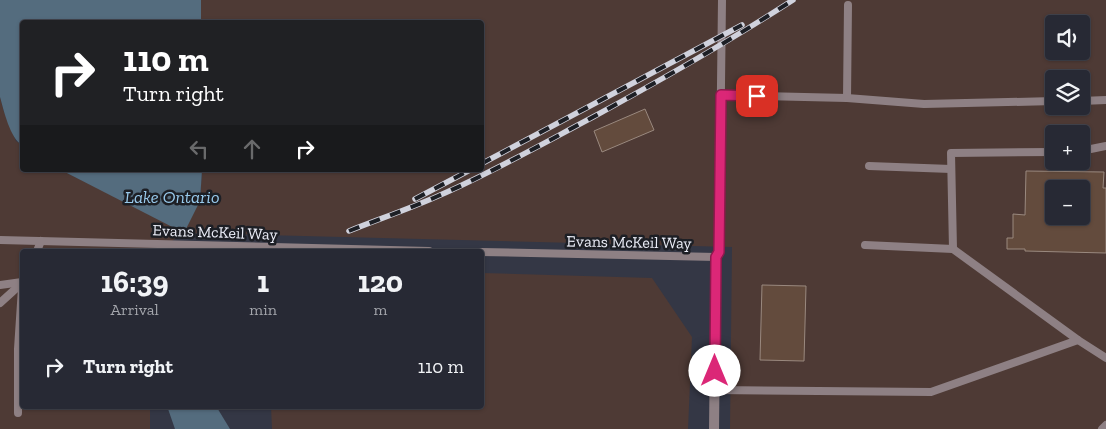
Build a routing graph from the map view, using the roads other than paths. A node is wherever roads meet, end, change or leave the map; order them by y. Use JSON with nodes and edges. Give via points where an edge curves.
{"nodes":[{"id":1,"x":722,"y":0,"type":"edge"},
{"id":2,"x":848,"y":5,"type":"dead end"},
{"id":3,"x":721,"y":95,"type":"junction"},
{"id":4,"x":847,"y":98,"type":"junction"},
{"id":5,"x":1106,"y":100,"type":"edge"},
{"id":6,"x":1045,"y":101,"type":"edge"},
{"id":7,"x":1090,"y":101,"type":"edge"},
{"id":8,"x":1106,"y":146,"type":"edge"},
{"id":9,"x":1090,"y":149,"type":"edge"},
{"id":10,"x":1045,"y":152,"type":"edge"},
{"id":11,"x":869,"y":166,"type":"dead end"},
{"id":12,"x":951,"y":168,"type":"junction"},
{"id":13,"x":0,"y":240,"type":"edge"},
{"id":14,"x":41,"y":241,"type":"junction"},
{"id":15,"x":865,"y":245,"type":"dead end"},
{"id":16,"x":38,"y":249,"type":"edge"},
{"id":17,"x":351,"y":249,"type":"edge"},
{"id":18,"x":953,"y":249,"type":"junction"},
{"id":19,"x":484,"y":252,"type":"edge"},
{"id":20,"x":716,"y":257,"type":"junction"},
{"id":21,"x":20,"y":282,"type":"edge"},
{"id":22,"x":20,"y":284,"type":"edge"},
{"id":23,"x":0,"y":285,"type":"edge"},
{"id":24,"x":0,"y":303,"type":"edge"},
{"id":25,"x":20,"y":318,"type":"edge"},
{"id":26,"x":1078,"y":340,"type":"junction"},
{"id":27,"x":1106,"y":358,"type":"edge"},
{"id":28,"x":715,"y":390,"type":"junction"},
{"id":29,"x":18,"y":413,"type":"dead end"},
{"id":30,"x":1106,"y":425,"type":"edge"},
{"id":31,"x":714,"y":429,"type":"edge"},
{"id":32,"x":1102,"y":429,"type":"edge"}],
"edges":[{"from":1,"to":3,"type":"lane"},
{"from":2,"to":4,"type":"lane"},
{"from":3,"to":4,"type":"lane"},
{"from":3,"to":20,"type":"lane","via":[[719,252]]},
{"from":4,"to":6,"type":"lane","via":[[924,104]]},
{"from":5,"to":7,"type":"lane"},
{"from":8,"to":9,"type":"lane"},
{"from":10,"to":12,"type":"lane","via":[[951,153]]},
{"from":11,"to":12,"type":"lane"},
{"from":12,"to":18,"type":"lane"},
{"from":13,"to":14,"type":"lane","name":"Evans McKeil Way"},
{"from":14,"to":16,"type":"lane"},
{"from":14,"to":17,"type":"lane","name":"Evans McKeil Way"},
{"from":15,"to":18,"type":"lane"},
{"from":18,"to":26,"type":"lane"},
{"from":19,"to":20,"type":"lane","name":"Evans McKeil Way"},
{"from":20,"to":28,"type":"street"},
{"from":21,"to":23,"type":"lane"},
{"from":22,"to":24,"type":"lane"},
{"from":25,"to":29,"type":"lane"},
{"from":26,"to":27,"type":"lane"},
{"from":26,"to":28,"type":"lane","via":[[931,392]]},
{"from":28,"to":31,"type":"street"},
{"from":30,"to":32,"type":"lane"}]}
